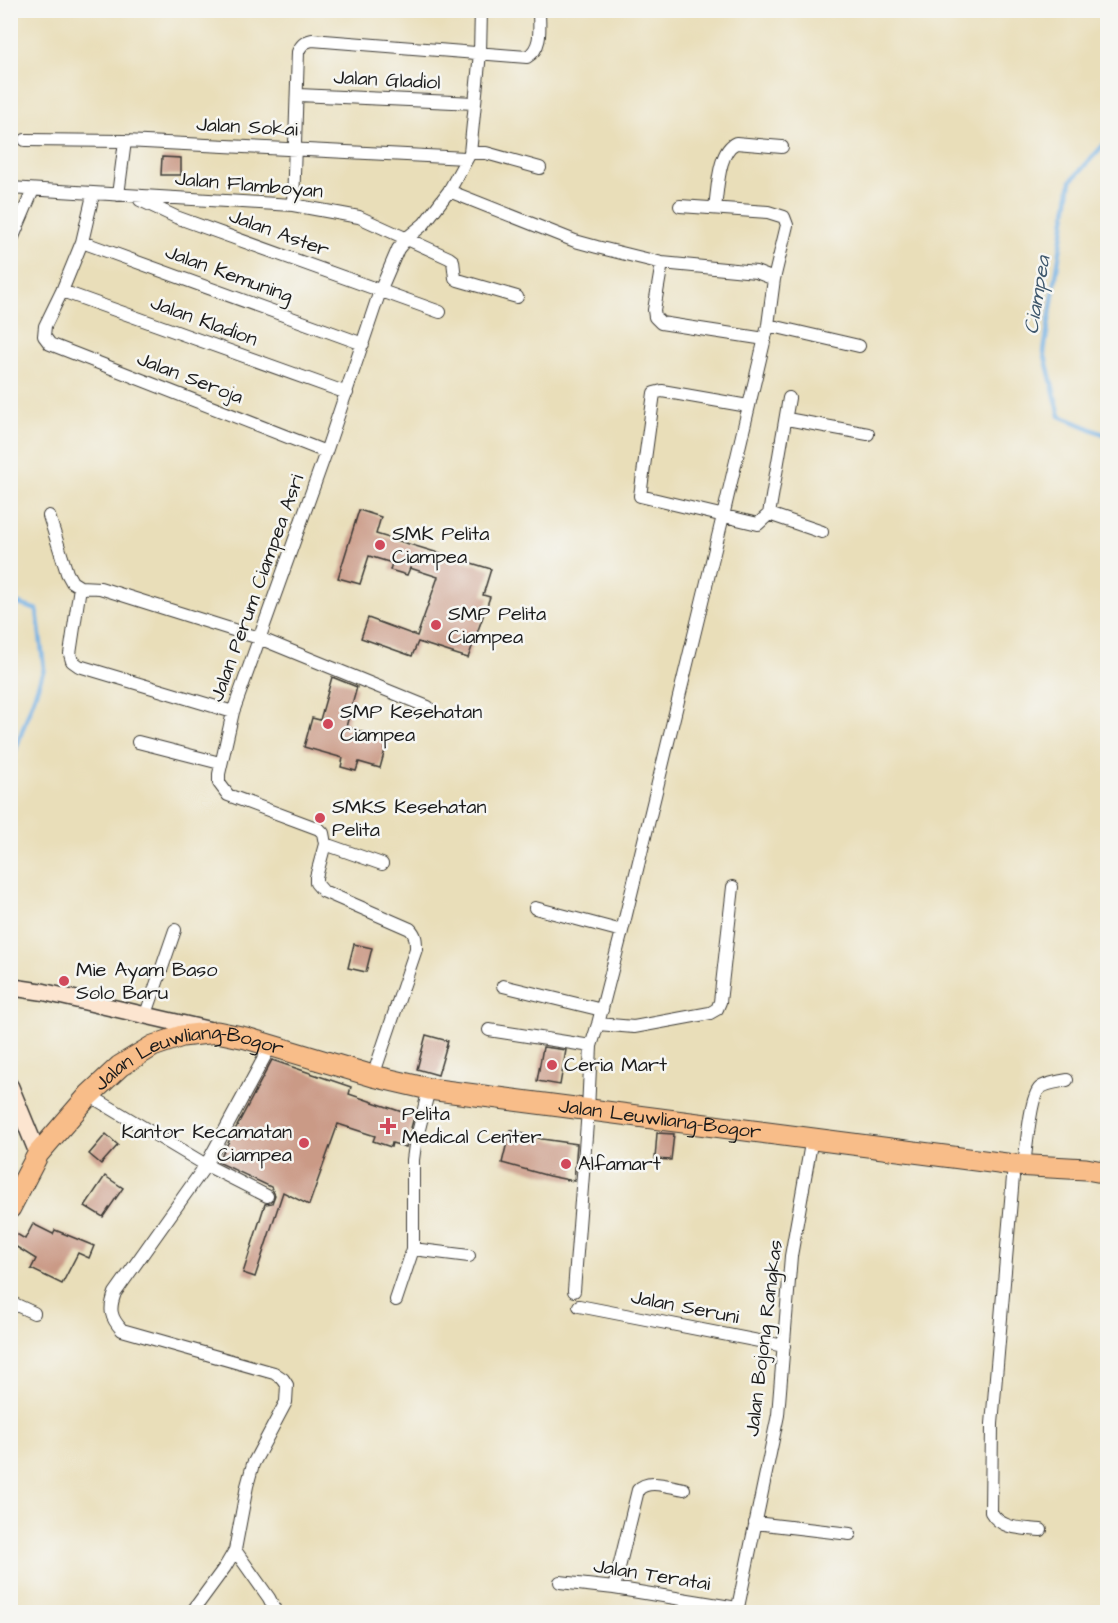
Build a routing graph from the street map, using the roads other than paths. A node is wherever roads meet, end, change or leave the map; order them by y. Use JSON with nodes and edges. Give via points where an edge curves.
{"nodes":[{"id":1,"x":481,"y":10,"type":"edge"},
{"id":2,"x":539,"y":10,"type":"edge"},
{"id":3,"x":480,"y":53,"type":"junction"},
{"id":4,"x":298,"y":95,"type":"junction"},
{"id":5,"x":475,"y":104,"type":"junction"},
{"id":6,"x":25,"y":140,"type":"dead end"},
{"id":7,"x":125,"y":141,"type":"junction"},
{"id":8,"x":782,"y":147,"type":"dead end"},
{"id":9,"x":296,"y":149,"type":"junction"},
{"id":10,"x":468,"y":155,"type":"junction"},
{"id":11,"x":540,"y":168,"type":"dead end"},
{"id":12,"x":10,"y":189,"type":"edge"},
{"id":13,"x":33,"y":190,"type":"junction"},
{"id":14,"x":449,"y":191,"type":"junction"},
{"id":15,"x":93,"y":195,"type":"junction"},
{"id":16,"x":118,"y":195,"type":"junction"},
{"id":17,"x":133,"y":196,"type":"junction"},
{"id":18,"x":293,"y":205,"type":"junction"},
{"id":19,"x":680,"y":206,"type":"dead end"},
{"id":20,"x":715,"y":207,"type":"junction"},
{"id":21,"x":407,"y":238,"type":"junction"},
{"id":22,"x":82,"y":242,"type":"junction"},
{"id":23,"x":10,"y":244,"type":"edge"},
{"id":24,"x":662,"y":263,"type":"junction"},
{"id":25,"x":774,"y":279,"type":"junction"},
{"id":26,"x":62,"y":291,"type":"junction"},
{"id":27,"x":380,"y":291,"type":"junction"},
{"id":28,"x":517,"y":297,"type":"dead end"},
{"id":29,"x":440,"y":312,"type":"dead end"},
{"id":30,"x":768,"y":325,"type":"junction"},
{"id":31,"x":765,"y":339,"type":"junction"},
{"id":32,"x":363,"y":344,"type":"junction"},
{"id":33,"x":859,"y":346,"type":"dead end"},
{"id":34,"x":347,"y":393,"type":"junction"},
{"id":35,"x":789,"y":398,"type":"dead end"},
{"id":36,"x":748,"y":406,"type":"junction"},
{"id":37,"x":787,"y":419,"type":"junction"},
{"id":38,"x":868,"y":434,"type":"dead end"},
{"id":39,"x":326,"y":452,"type":"junction"},
{"id":40,"x":769,"y":514,"type":"junction"},
{"id":41,"x":49,"y":516,"type":"dead end"},
{"id":42,"x":723,"y":516,"type":"junction"},
{"id":43,"x":822,"y":532,"type":"dead end"},
{"id":44,"x":80,"y":587,"type":"junction"},
{"id":45,"x":259,"y":638,"type":"junction"},
{"id":46,"x":428,"y":707,"type":"dead end"},
{"id":47,"x":233,"y":712,"type":"junction"},
{"id":48,"x":138,"y":742,"type":"dead end"},
{"id":49,"x":220,"y":763,"type":"junction"},
{"id":50,"x":325,"y":844,"type":"junction"},
{"id":51,"x":382,"y":864,"type":"dead end"},
{"id":52,"x":733,"y":887,"type":"dead end"},
{"id":53,"x":535,"y":908,"type":"dead end"},
{"id":54,"x":175,"y":930,"type":"dead end"},
{"id":55,"x":622,"y":931,"type":"junction"},
{"id":56,"x":503,"y":986,"type":"dead end"},
{"id":57,"x":10,"y":987,"type":"edge"},
{"id":58,"x":602,"y":1010,"type":"junction"},
{"id":59,"x":146,"y":1014,"type":"junction"},
{"id":60,"x":598,"y":1024,"type":"junction"},
{"id":61,"x":489,"y":1030,"type":"dead end"},
{"id":62,"x":217,"y":1032,"type":"junction"},
{"id":63,"x":271,"y":1046,"type":"junction"},
{"id":64,"x":591,"y":1046,"type":"junction"},
{"id":65,"x":373,"y":1076,"type":"junction"},
{"id":66,"x":1067,"y":1080,"type":"dead end"},
{"id":67,"x":10,"y":1086,"type":"edge"},
{"id":68,"x":429,"y":1089,"type":"junction"},
{"id":69,"x":89,"y":1095,"type":"junction"},
{"id":70,"x":588,"y":1110,"type":"junction"},
{"id":71,"x":812,"y":1138,"type":"junction"},
{"id":72,"x":38,"y":1154,"type":"junction"},
{"id":73,"x":206,"y":1165,"type":"junction"},
{"id":74,"x":1019,"y":1165,"type":"junction"},
{"id":75,"x":1107,"y":1173,"type":"edge"},
{"id":76,"x":267,"y":1196,"type":"dead end"},
{"id":77,"x":10,"y":1208,"type":"edge"},
{"id":78,"x":412,"y":1249,"type":"junction"},
{"id":79,"x":469,"y":1256,"type":"dead end"},
{"id":80,"x":574,"y":1291,"type":"dead end"},
{"id":81,"x":396,"y":1300,"type":"dead end"},
{"id":82,"x":10,"y":1302,"type":"edge"},
{"id":83,"x":579,"y":1306,"type":"dead end"},
{"id":84,"x":34,"y":1313,"type":"dead end"},
{"id":85,"x":784,"y":1346,"type":"junction"},
{"id":86,"x":684,"y":1489,"type":"dead end"},
{"id":87,"x":755,"y":1522,"type":"junction"},
{"id":88,"x":1041,"y":1530,"type":"dead end"},
{"id":89,"x":850,"y":1534,"type":"dead end"},
{"id":90,"x":235,"y":1550,"type":"junction"},
{"id":91,"x":560,"y":1582,"type":"dead end"},
{"id":92,"x":614,"y":1588,"type":"junction"},
{"id":93,"x":737,"y":1610,"type":"edge"},
{"id":94,"x":192,"y":1612,"type":"edge"},
{"id":95,"x":276,"y":1612,"type":"edge"}],
"edges":[{"from":1,"to":3,"type":"street","name":"Jalan Perum Ciampea Asri"},
{"from":2,"to":3,"type":"street","via":[[535,53],[527,57]]},
{"from":3,"to":4,"type":"street","via":[[305,41],[298,52]]},
{"from":3,"to":5,"type":"street","name":"Jalan Perum Ciampea Asri"},
{"from":4,"to":5,"type":"street","name":"Jalan Gladiol"},
{"from":4,"to":9,"type":"street"},
{"from":5,"to":10,"type":"street","name":"Jalan Perum Ciampea Asri"},
{"from":6,"to":7,"type":"street","name":"Jalan Sokai"},
{"from":7,"to":9,"type":"street","name":"Jalan Sokai"},
{"from":7,"to":16,"type":"street"},
{"from":8,"to":20,"type":"street","via":[[735,143],[730,146],[723,161]]},
{"from":9,"to":10,"type":"street","name":"Jalan Sokai"},
{"from":9,"to":18,"type":"street"},
{"from":10,"to":11,"type":"street","name":"Jalan Sokai","via":[[486,153]]},
{"from":10,"to":14,"type":"street","name":"Jalan Perum Ciampea Asri"},
{"from":12,"to":13,"type":"street","name":"Jalan Flamboyan"},
{"from":13,"to":15,"type":"street","name":"Jalan Flamboyan"},
{"from":13,"to":23,"type":"street"},
{"from":14,"to":21,"type":"street","name":"Jalan Perum Ciampea Asri","via":[[424,224]]},
{"from":14,"to":24,"type":"street","via":[[575,241]]},
{"from":15,"to":16,"type":"street","name":"Jalan Flamboyan"},
{"from":15,"to":22,"type":"street"},
{"from":16,"to":17,"type":"street","name":"Jalan Flamboyan"},
{"from":17,"to":18,"type":"street","name":"Jalan Flamboyan"},
{"from":17,"to":27,"type":"street","name":"Jalan Aster","via":[[176,217]]},
{"from":18,"to":21,"type":"street","name":"Jalan Flamboyan","via":[[359,218]]},
{"from":19,"to":20,"type":"street"},
{"from":20,"to":25,"type":"street","via":[[784,216],[787,225]]},
{"from":21,"to":27,"type":"street","name":"Jalan Perum Ciampea Asri","via":[[398,249]]},
{"from":21,"to":28,"type":"street","name":"Jalan Flamboyan","via":[[452,260],[456,279]]},
{"from":22,"to":26,"type":"street"},
{"from":22,"to":32,"type":"street","name":"Jalan Kemuning"},
{"from":24,"to":25,"type":"street","via":[[756,272]]},
{"from":24,"to":31,"type":"street","via":[[654,310],[661,323]]},
{"from":25,"to":30,"type":"street"},
{"from":26,"to":34,"type":"street","name":"Jalan Kladion"},
{"from":26,"to":39,"type":"street","name":"Jalan Seroja","via":[[45,326],[44,336],[50,344]]},
{"from":27,"to":29,"type":"street","name":"Jalan Aster"},
{"from":27,"to":32,"type":"street","name":"Jalan Perum Ciampea Asri"},
{"from":30,"to":31,"type":"street"},
{"from":30,"to":33,"type":"street"},
{"from":31,"to":36,"type":"street"},
{"from":32,"to":34,"type":"street","name":"Jalan Perum Ciampea Asri"},
{"from":34,"to":39,"type":"street","name":"Jalan Perum Ciampea Asri"},
{"from":35,"to":37,"type":"street"},
{"from":36,"to":42,"type":"street"},
{"from":36,"to":42,"type":"street","via":[[662,391],[654,393],[640,496]]},
{"from":37,"to":38,"type":"street"},
{"from":37,"to":40,"type":"street"},
{"from":39,"to":45,"type":"street","name":"Jalan Perum Ciampea Asri"},
{"from":40,"to":42,"type":"street","via":[[758,524]]},
{"from":40,"to":43,"type":"street"},
{"from":41,"to":44,"type":"street","via":[[67,573]]},
{"from":42,"to":55,"type":"street"},
{"from":44,"to":45,"type":"street","via":[[100,588]]},
{"from":44,"to":47,"type":"street","via":[[72,661]]},
{"from":45,"to":46,"type":"street"},
{"from":45,"to":47,"type":"street","name":"Jalan Perum Ciampea Asri"},
{"from":47,"to":49,"type":"street","name":"Jalan Perum Ciampea Asri"},
{"from":48,"to":49,"type":"street"},
{"from":49,"to":50,"type":"street","name":"Jalan Perum Ciampea Asri","via":[[219,783],[228,795],[319,829]]},
{"from":50,"to":51,"type":"street"},
{"from":50,"to":65,"type":"street","via":[[316,877],[319,888],[410,928],[417,939]]},
{"from":52,"to":60,"type":"street","via":[[717,1009],[634,1027]]},
{"from":53,"to":55,"type":"street"},
{"from":54,"to":59,"type":"street"},
{"from":55,"to":58,"type":"street"},
{"from":56,"to":58,"type":"street"},
{"from":57,"to":59,"type":"main road"},
{"from":58,"to":60,"type":"street"},
{"from":59,"to":62,"type":"main road"},
{"from":60,"to":64,"type":"street"},
{"from":61,"to":64,"type":"street"},
{"from":62,"to":63,"type":"highway","name":"Jalan Leuwliang-Bogor"},
{"from":62,"to":69,"type":"highway","name":"Jalan Leuwliang-Bogor","via":[[182,1036],[153,1046],[120,1066]]},
{"from":63,"to":65,"type":"highway","name":"Jalan Leuwliang-Bogor"},
{"from":63,"to":73,"type":"street"},
{"from":64,"to":70,"type":"street"},
{"from":65,"to":68,"type":"highway","name":"Jalan Leuwliang-Bogor"},
{"from":66,"to":74,"type":"street","via":[[1040,1088],[1036,1094]]},
{"from":67,"to":72,"type":"main road"},
{"from":68,"to":70,"type":"highway","name":"Jalan Leuwliang-Bogor"},
{"from":68,"to":78,"type":"street","via":[[413,1161]]},
{"from":69,"to":72,"type":"highway","name":"Jalan Leuwliang-Bogor"},
{"from":69,"to":73,"type":"street"},
{"from":70,"to":71,"type":"highway","name":"Jalan Leuwliang-Bogor"},
{"from":70,"to":80,"type":"street"},
{"from":71,"to":74,"type":"highway","name":"Jalan Leuwliang-Bogor"},
{"from":71,"to":85,"type":"street","name":"Jalan Bojong Rangkas","via":[[791,1256]]},
{"from":72,"to":77,"type":"highway","name":"Jalan Leuwliang-Bogor"},
{"from":73,"to":76,"type":"street"},
{"from":73,"to":90,"type":"street","via":[[115,1293],[111,1314],[122,1330],[273,1373],[287,1385],[286,1402],[247,1486]]},
{"from":74,"to":75,"type":"highway","name":"Jalan Leuwliang-Bogor"},
{"from":74,"to":88,"type":"street","via":[[992,1424],[991,1512],[995,1520],[1006,1526]]},
{"from":78,"to":79,"type":"street"},
{"from":78,"to":81,"type":"street"},
{"from":82,"to":84,"type":"street"},
{"from":83,"to":85,"type":"street","name":"Jalan Seruni"},
{"from":85,"to":87,"type":"street","name":"Jalan Bojong Rangkas","via":[[778,1415]]},
{"from":86,"to":92,"type":"street","via":[[650,1483],[638,1490]]},
{"from":87,"to":89,"type":"street"},
{"from":87,"to":93,"type":"street","name":"Jalan Bojong Rangkas"},
{"from":90,"to":94,"type":"street"},
{"from":90,"to":95,"type":"street"},
{"from":91,"to":92,"type":"street","name":"Jalan Teratai"},
{"from":92,"to":93,"type":"street","name":"Jalan Teratai"}]}
